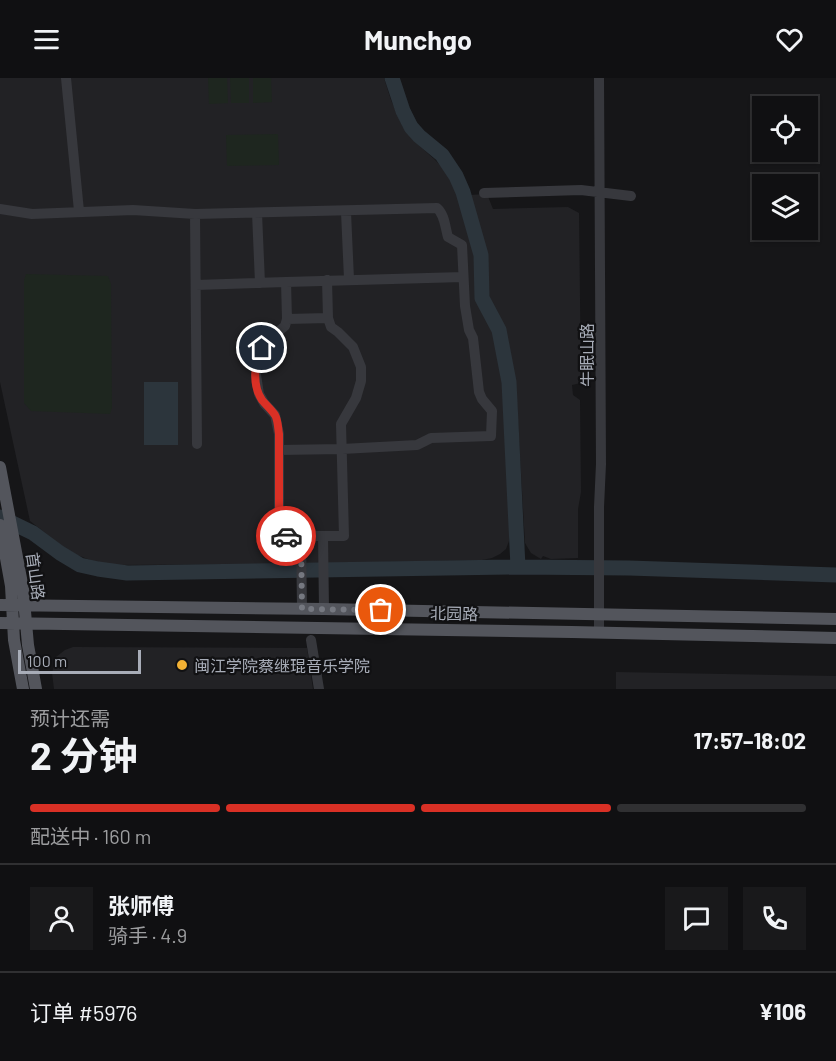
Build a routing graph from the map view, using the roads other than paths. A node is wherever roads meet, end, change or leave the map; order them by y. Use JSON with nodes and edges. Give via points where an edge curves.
{"nodes":[{"id":1,"x":66,"y":78,"type":"edge"},
{"id":2,"x":599,"y":78,"type":"edge"},
{"id":3,"x":484,"y":193,"type":"dead end"},
{"id":4,"x":600,"y":193,"type":"junction"},
{"id":5,"x":631,"y":196,"type":"dead end"},
{"id":6,"x":0,"y":209,"type":"edge"},
{"id":7,"x":79,"y":211,"type":"junction"},
{"id":8,"x":346,"y":212,"type":"junction"},
{"id":9,"x":257,"y":213,"type":"junction"},
{"id":10,"x":195,"y":214,"type":"junction"},
{"id":11,"x":464,"y":277,"type":"junction"},
{"id":12,"x":348,"y":279,"type":"junction"},
{"id":13,"x":327,"y":280,"type":"junction"},
{"id":14,"x":286,"y":282,"type":"junction"},
{"id":15,"x":260,"y":283,"type":"junction"},
{"id":16,"x":196,"y":285,"type":"junction"},
{"id":17,"x":328,"y":318,"type":"junction"},
{"id":18,"x":287,"y":319,"type":"junction"},
{"id":19,"x":196,"y":444,"type":"dead end"},
{"id":20,"x":342,"y":449,"type":"junction"},
{"id":21,"x":279,"y":450,"type":"junction"},
{"id":22,"x":0,"y":467,"type":"edge"},
{"id":23,"x":0,"y":526,"type":"edge"},
{"id":24,"x":301,"y":536,"type":"junction"},
{"id":25,"x":323,"y":541,"type":"junction"},
{"id":26,"x":302,"y":603,"type":"junction"},
{"id":27,"x":12,"y":605,"type":"edge"},
{"id":28,"x":324,"y":609,"type":"junction"},
{"id":29,"x":557,"y":613,"type":"junction"},
{"id":30,"x":599,"y":614,"type":"junction"},
{"id":31,"x":645,"y":615,"type":"junction"},
{"id":32,"x":836,"y":619,"type":"edge"},
{"id":33,"x":0,"y":623,"type":"edge"},
{"id":34,"x":13,"y":623,"type":"junction"},
{"id":35,"x":27,"y":623,"type":"junction"},
{"id":36,"x":557,"y":632,"type":"junction"},
{"id":37,"x":599,"y":633,"type":"junction"},
{"id":38,"x":645,"y":634,"type":"junction"},
{"id":39,"x":836,"y":638,"type":"edge"},
{"id":40,"x":311,"y":640,"type":"dead end"},
{"id":41,"x":23,"y":689,"type":"edge"},
{"id":42,"x":36,"y":689,"type":"edge"},
{"id":43,"x":319,"y":689,"type":"edge"}],
"edges":[{"from":1,"to":7,"type":"street"},
{"from":2,"to":4,"type":"street","name":"牛眠山路"},
{"from":3,"to":4,"type":"street"},
{"from":4,"to":5,"type":"street"},
{"from":4,"to":30,"type":"street","name":"牛眠山路"},
{"from":6,"to":7,"type":"street","via":[[32,214]]},
{"from":7,"to":10,"type":"street"},
{"from":8,"to":9,"type":"street"},
{"from":8,"to":11,"type":"street","via":[[437,208],[443,215],[448,237],[462,245]]},
{"from":8,"to":12,"type":"street"},
{"from":9,"to":10,"type":"street"},
{"from":9,"to":15,"type":"street"},
{"from":10,"to":16,"type":"street"},
{"from":11,"to":12,"type":"street"},
{"from":11,"to":20,"type":"street","via":[[479,392],[492,411],[491,436],[430,438],[417,445]]},
{"from":12,"to":13,"type":"street"},
{"from":13,"to":14,"type":"street"},
{"from":13,"to":17,"type":"street"},
{"from":14,"to":15,"type":"street"},
{"from":14,"to":18,"type":"street"},
{"from":15,"to":16,"type":"street"},
{"from":16,"to":19,"type":"street"},
{"from":17,"to":18,"type":"street"},
{"from":17,"to":20,"type":"street","via":[[331,327],[353,347],[361,367],[358,395],[341,424]]},
{"from":18,"to":21,"type":"street","via":[[259,354],[256,375],[259,394],[275,415]]},
{"from":20,"to":21,"type":"street"},
{"from":20,"to":25,"type":"street","via":[[344,536]]},
{"from":21,"to":24,"type":"street","via":[[279,536]]},
{"from":22,"to":27,"type":"main road","name":"首山路","via":[[23,589]]},
{"from":23,"to":27,"type":"main road","name":"首山路"},
{"from":24,"to":25,"type":"street"},
{"from":24,"to":26,"type":"street"},
{"from":25,"to":28,"type":"street"},
{"from":26,"to":27,"type":"main road","name":"北园路"},
{"from":26,"to":28,"type":"main road","name":"北园路"},
{"from":27,"to":34,"type":"main road","name":"首山路"},
{"from":27,"to":35,"type":"main road","name":"首山路"},
{"from":28,"to":29,"type":"main road","name":"北园路"},
{"from":29,"to":30,"type":"main road","name":"北园路"},
{"from":29,"to":36,"type":"main road"},
{"from":30,"to":31,"type":"main road","name":"北园路"},
{"from":30,"to":37,"type":"street","name":"牛眠山路"},
{"from":31,"to":32,"type":"main road","name":"北园路"},
{"from":31,"to":38,"type":"main road"},
{"from":33,"to":34,"type":"main road","name":"北园路"},
{"from":34,"to":35,"type":"main road","name":"北园路"},
{"from":34,"to":41,"type":"main road","name":"首山路"},
{"from":35,"to":36,"type":"main road","name":"北园路"},
{"from":35,"to":42,"type":"main road","name":"首山路"},
{"from":36,"to":37,"type":"main road","name":"北园路"},
{"from":37,"to":38,"type":"main road","name":"北园路"},
{"from":38,"to":39,"type":"main road","name":"北园路"},
{"from":40,"to":43,"type":"street"}]}
